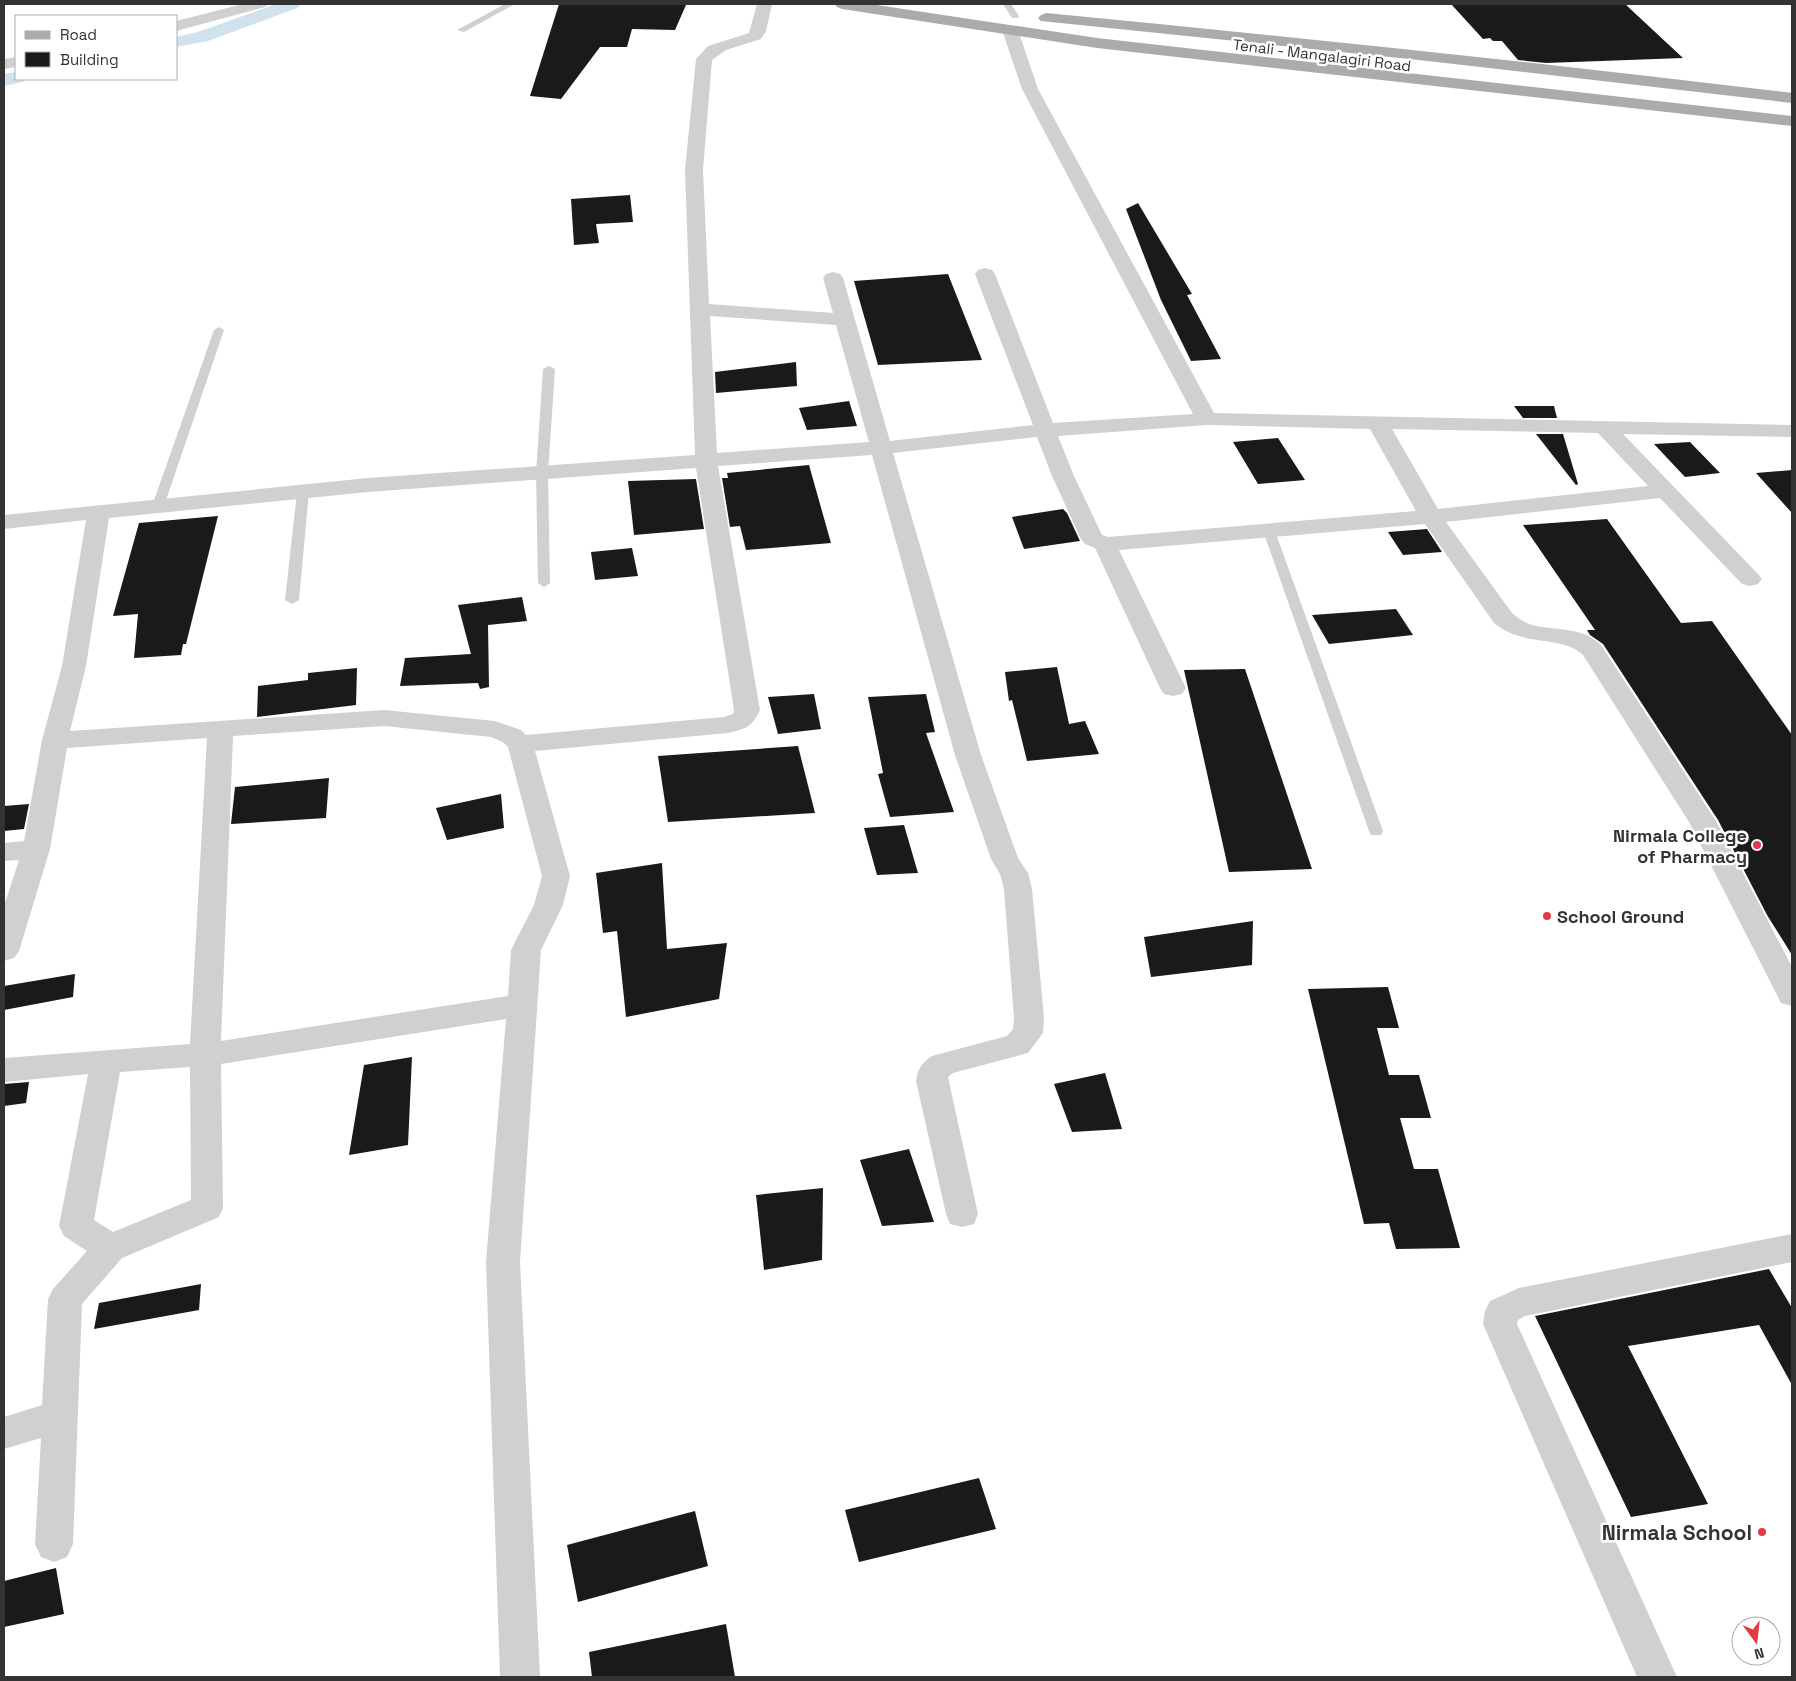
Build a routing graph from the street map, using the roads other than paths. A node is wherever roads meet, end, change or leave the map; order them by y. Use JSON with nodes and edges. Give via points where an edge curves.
{"nodes":[{"id":1,"x":260,"y":4,"type":"edge"},
{"id":2,"x":511,"y":4,"type":"edge"},
{"id":3,"x":764,"y":4,"type":"edge"},
{"id":4,"x":842,"y":4,"type":"edge"},
{"id":5,"x":859,"y":4,"type":"edge"},
{"id":6,"x":1011,"y":17,"type":"edge"},
{"id":7,"x":178,"y":25,"type":"edge"},
{"id":8,"x":461,"y":30,"type":"dead end"},
{"id":9,"x":1792,"y":98,"type":"edge"},
{"id":10,"x":1792,"y":114,"type":"edge"},
{"id":11,"x":1792,"y":121,"type":"edge"},
{"id":12,"x":985,"y":274,"type":"dead end"},
{"id":13,"x":833,"y":278,"type":"dead end"},
{"id":14,"x":700,"y":309,"type":"junction"},
{"id":15,"x":844,"y":320,"type":"junction"},
{"id":16,"x":219,"y":330,"type":"dead end"},
{"id":17,"x":548,"y":369,"type":"dead end"},
{"id":18,"x":1207,"y":419,"type":"junction"},
{"id":19,"x":1378,"y":424,"type":"junction"},
{"id":20,"x":1605,"y":428,"type":"junction"},
{"id":21,"x":1046,"y":430,"type":"junction"},
{"id":22,"x":1788,"y":436,"type":"edge"},
{"id":23,"x":880,"y":448,"type":"junction"},
{"id":24,"x":706,"y":462,"type":"junction"},
{"id":25,"x":542,"y":473,"type":"junction"},
{"id":26,"x":1664,"y":490,"type":"junction"},
{"id":27,"x":303,"y":492,"type":"junction"},
{"id":28,"x":158,"y":506,"type":"junction"},
{"id":29,"x":99,"y":512,"type":"junction"},
{"id":30,"x":1431,"y":517,"type":"junction"},
{"id":31,"x":4,"y":522,"type":"edge"},
{"id":32,"x":1269,"y":531,"type":"junction"},
{"id":33,"x":1105,"y":544,"type":"junction"},
{"id":34,"x":1750,"y":578,"type":"dead end"},
{"id":35,"x":544,"y":583,"type":"dead end"},
{"id":36,"x":292,"y":600,"type":"dead end"},
{"id":37,"x":1173,"y":688,"type":"dead end"},
{"id":38,"x":220,"y":729,"type":"junction"},
{"id":39,"x":54,"y":740,"type":"junction"},
{"id":40,"x":520,"y":744,"type":"junction"},
{"id":41,"x":1376,"y":831,"type":"dead end"},
{"id":42,"x":36,"y":849,"type":"junction"},
{"id":43,"x":4,"y":852,"type":"edge"},
{"id":44,"x":4,"y":951,"type":"edge"},
{"id":45,"x":1792,"y":995,"type":"edge"},
{"id":46,"x":522,"y":1005,"type":"junction"},
{"id":47,"x":205,"y":1055,"type":"junction"},
{"id":48,"x":106,"y":1061,"type":"junction"},
{"id":49,"x":4,"y":1070,"type":"edge"},
{"id":50,"x":962,"y":1214,"type":"dead end"},
{"id":51,"x":110,"y":1248,"type":"junction"},
{"id":52,"x":1792,"y":1248,"type":"edge"},
{"id":53,"x":60,"y":1416,"type":"junction"},
{"id":54,"x":4,"y":1433,"type":"edge"},
{"id":55,"x":54,"y":1544,"type":"dead end"},
{"id":56,"x":520,"y":1677,"type":"edge"},
{"id":57,"x":1657,"y":1677,"type":"edge"}],
"edges":[{"from":1,"to":7,"type":"street"},
{"from":2,"to":8,"type":"lane"},
{"from":3,"to":14,"type":"street","via":[[755,36],[718,47],[707,53],[704,59],[694,170]]},
{"from":4,"to":6,"type":"main road"},
{"from":5,"to":6,"type":"main road"},
{"from":5,"to":10,"type":"main road","name":"Tenali - Mangalagiri Road","via":[[1266,48]]},
{"from":6,"to":9,"type":"main road","via":[[1192,32]]},
{"from":6,"to":11,"type":"main road","via":[[1097,44]]},
{"from":6,"to":18,"type":"street","via":[[1030,89]]},
{"from":12,"to":21,"type":"street"},
{"from":13,"to":15,"type":"street"},
{"from":14,"to":15,"type":"street"},
{"from":14,"to":24,"type":"street"},
{"from":15,"to":23,"type":"street"},
{"from":16,"to":28,"type":"lane"},
{"from":17,"to":25,"type":"lane"},
{"from":18,"to":19,"type":"street"},
{"from":18,"to":21,"type":"street"},
{"from":19,"to":20,"type":"street"},
{"from":19,"to":30,"type":"street"},
{"from":20,"to":22,"type":"street"},
{"from":20,"to":26,"type":"street"},
{"from":21,"to":23,"type":"street"},
{"from":21,"to":33,"type":"street","via":[[1063,476],[1093,539]]},
{"from":23,"to":24,"type":"street"},
{"from":23,"to":50,"type":"street","via":[[968,755],[1018,889],[1028,1033],[1017,1045],[943,1064],[933,1072],[932,1081]]},
{"from":24,"to":25,"type":"street"},
{"from":24,"to":40,"type":"street","via":[[746,710],[743,719],[728,724]]},
{"from":25,"to":27,"type":"street"},
{"from":25,"to":35,"type":"lane"},
{"from":26,"to":30,"type":"street"},
{"from":26,"to":34,"type":"street"},
{"from":27,"to":28,"type":"street"},
{"from":27,"to":36,"type":"lane"},
{"from":28,"to":29,"type":"street"},
{"from":29,"to":31,"type":"street"},
{"from":29,"to":39,"type":"street","via":[[74,666]]},
{"from":30,"to":32,"type":"street"},
{"from":30,"to":45,"type":"street","via":[[1512,627],[1528,633],[1582,641],[1592,650],[1702,821]]},
{"from":32,"to":33,"type":"street"},
{"from":32,"to":41,"type":"lane"},
{"from":33,"to":37,"type":"street"},
{"from":38,"to":39,"type":"street"},
{"from":38,"to":40,"type":"street","via":[[384,718],[494,729],[512,736]]},
{"from":38,"to":47,"type":"street"},
{"from":39,"to":42,"type":"street"},
{"from":40,"to":46,"type":"street","via":[[556,876],[548,908],[526,950]]},
{"from":42,"to":43,"type":"street"},
{"from":42,"to":44,"type":"street"},
{"from":46,"to":47,"type":"street"},
{"from":46,"to":56,"type":"street","via":[[503,1262]]},
{"from":47,"to":48,"type":"street"},
{"from":47,"to":51,"type":"street","via":[[207,1208]]},
{"from":48,"to":49,"type":"street"},
{"from":48,"to":51,"type":"street","via":[[76,1226]]},
{"from":51,"to":53,"type":"street","via":[[64,1299]]},
{"from":52,"to":57,"type":"street","via":[[1518,1303],[1502,1311],[1500,1324]]},
{"from":53,"to":54,"type":"street"},
{"from":53,"to":55,"type":"street"}]}
